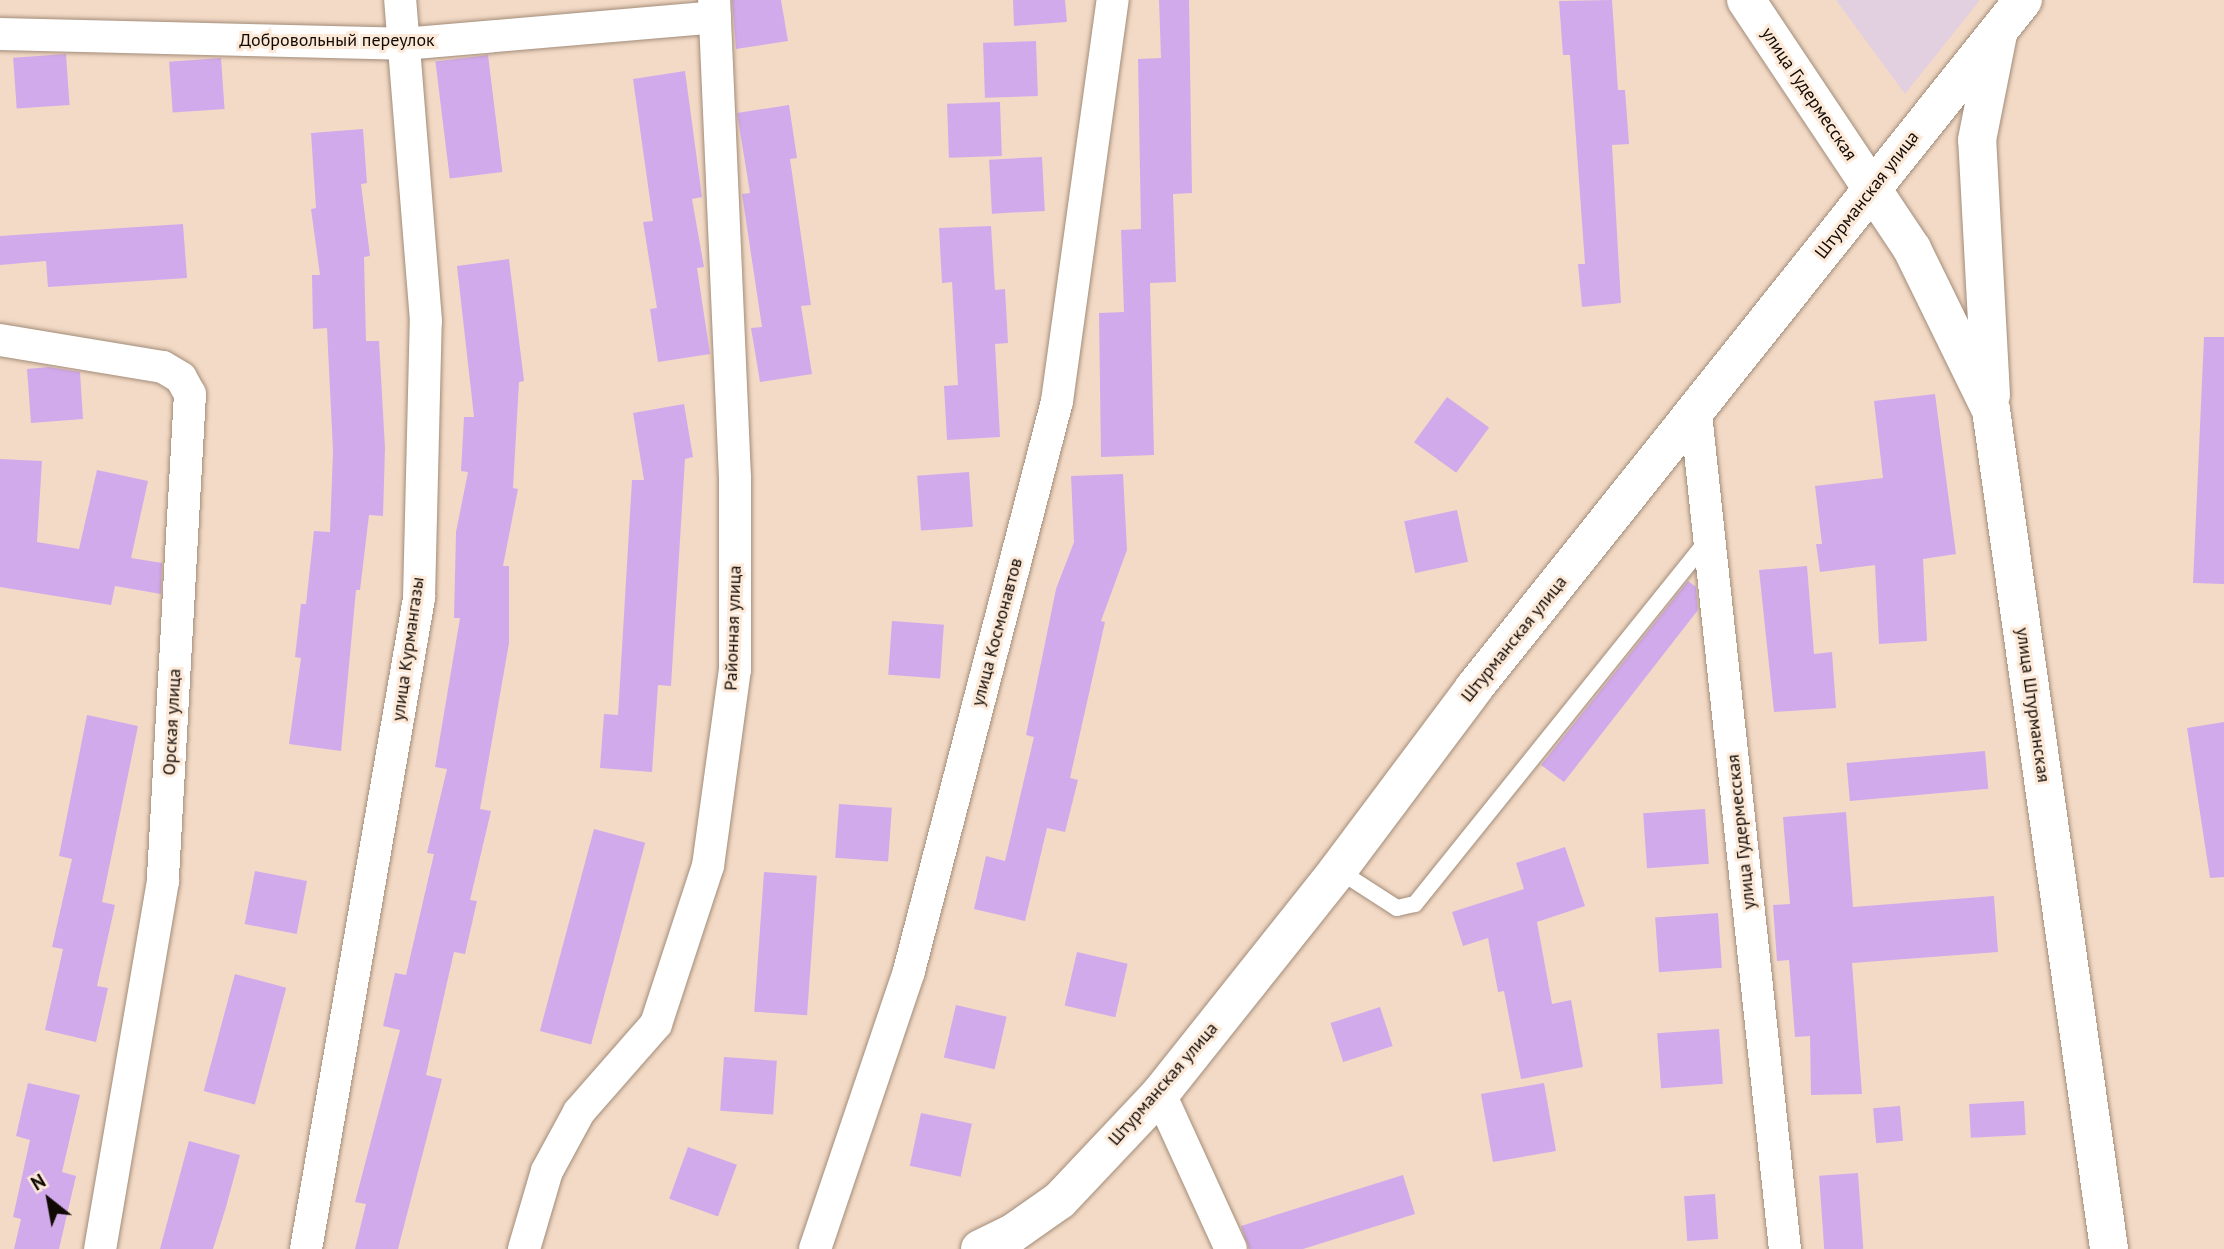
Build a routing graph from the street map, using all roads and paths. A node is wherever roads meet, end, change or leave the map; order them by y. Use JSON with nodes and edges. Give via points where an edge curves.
{"nodes":[{"id":1,"x":400,"y":0,"type":"edge"},
{"id":2,"x":1113,"y":0,"type":"edge"},
{"id":3,"x":1746,"y":0,"type":"edge"},
{"id":4,"x":2023,"y":0,"type":"edge"},
{"id":5,"x":714,"y":8,"type":"edge"},
{"id":6,"x":1999,"y":30,"type":"junction"},
{"id":7,"x":0,"y":34,"type":"edge"},
{"id":8,"x":403,"y":44,"type":"junction"},
{"id":9,"x":1872,"y":188,"type":"junction"},
{"id":10,"x":0,"y":340,"type":"edge"},
{"id":11,"x":1696,"y":414,"type":"junction"},
{"id":12,"x":1993,"y":418,"type":"junction"},
{"id":13,"x":1709,"y":538,"type":"junction"},
{"id":14,"x":1338,"y":870,"type":"junction"},
{"id":15,"x":1160,"y":1094,"type":"junction"},
{"id":16,"x":100,"y":1249,"type":"edge"},
{"id":17,"x":306,"y":1249,"type":"edge"},
{"id":18,"x":524,"y":1249,"type":"edge"},
{"id":19,"x":815,"y":1249,"type":"edge"},
{"id":20,"x":980,"y":1249,"type":"edge"},
{"id":21,"x":1231,"y":1249,"type":"edge"},
{"id":22,"x":1785,"y":1249,"type":"edge"},
{"id":23,"x":2109,"y":1249,"type":"edge"}],
"edges":[{"from":1,"to":8,"type":"street","name":"улица Курмангазы"},
{"from":2,"to":19,"type":"street","name":"улица Космонавтов","via":[[1057,401],[909,971]]},
{"from":3,"to":9,"type":"main road","name":"улица Гудермесская"},
{"from":4,"to":6,"type":"main road","name":"Штурманская улица"},
{"from":5,"to":8,"type":"street","name":"Добровольный переулок"},
{"from":5,"to":18,"type":"street","name":"Районная улица","via":[[735,478],[735,670],[708,866],[656,1024],[579,1112],[547,1171]]},
{"from":6,"to":9,"type":"main road","name":"Штурманская улица"},
{"from":6,"to":12,"type":"main road","via":[[1977,139]]},
{"from":7,"to":8,"type":"street","name":"Добровольный переулок"},
{"from":8,"to":17,"type":"street","name":"улица Курмангазы","via":[[426,321],[419,598]]},
{"from":9,"to":11,"type":"main road","name":"Штурманская улица"},
{"from":9,"to":12,"type":"main road","name":"улица Штурманская","via":[[1912,249]]},
{"from":10,"to":16,"type":"street","name":"Орская улица","via":[[163,367],[181,378],[190,394],[163,881]]},
{"from":11,"to":13,"type":"street","name":"улица Гудермесская"},
{"from":11,"to":14,"type":"main road","name":"Штурманская улица","via":[[1474,688]]},
{"from":12,"to":23,"type":"main road","name":"улица Штурманская"},
{"from":13,"to":14,"type":"lane","via":[[1415,904],[1397,908]]},
{"from":13,"to":22,"type":"street","name":"улица Гудермесская"},
{"from":14,"to":15,"type":"main road","name":"Штурманская улица"},
{"from":15,"to":20,"type":"main road","name":"Штурманская улица","via":[[1059,1200],[1013,1233]]},
{"from":15,"to":21,"type":"street"}]}
